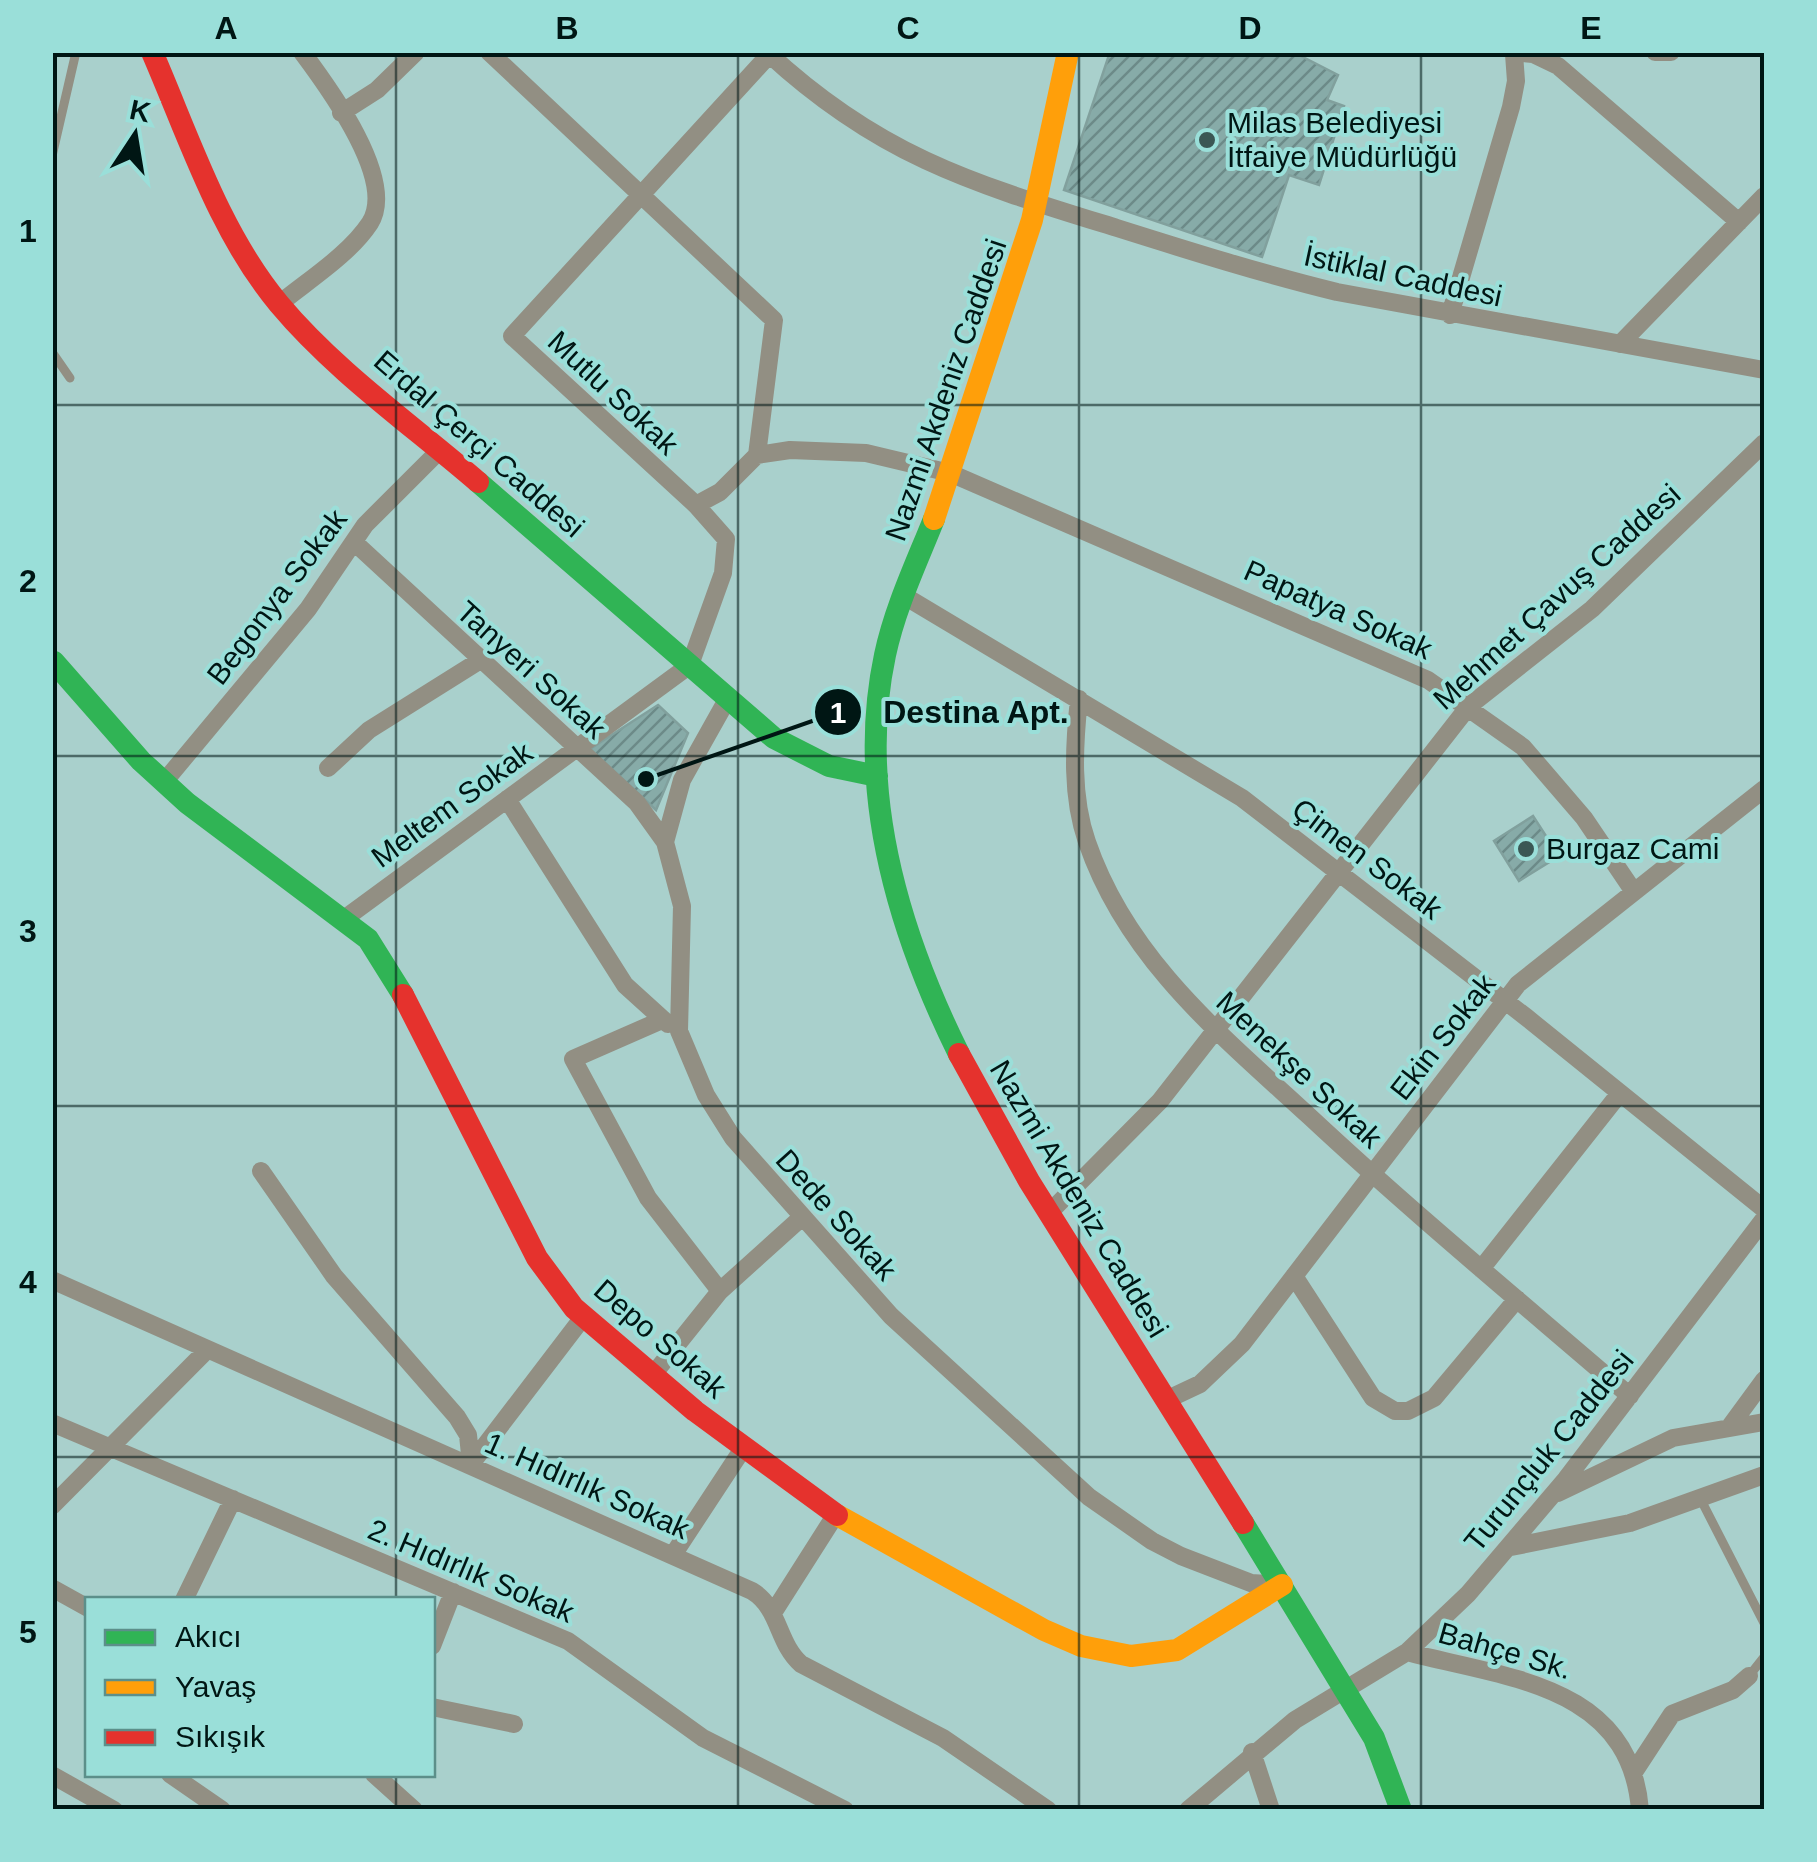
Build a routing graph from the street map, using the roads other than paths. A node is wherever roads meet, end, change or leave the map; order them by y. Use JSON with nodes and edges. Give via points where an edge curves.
{"nodes":[{"id":1,"x":76,"y":52,"type":"edge"},
{"id":2,"x":152,"y":52,"type":"edge"},
{"id":3,"x":302,"y":52,"type":"edge"},
{"id":4,"x":416,"y":52,"type":"edge"},
{"id":5,"x":489,"y":52,"type":"edge"},
{"id":6,"x":1068,"y":52,"type":"edge"},
{"id":7,"x":1655,"y":52,"type":"edge"},
{"id":8,"x":1672,"y":52,"type":"edge"},
{"id":9,"x":768,"y":54,"type":"edge"},
{"id":10,"x":1514,"y":54,"type":"edge"},
{"id":11,"x":341,"y":114,"type":"junction"},
{"id":12,"x":52,"y":156,"type":"edge"},
{"id":13,"x":641,"y":195,"type":"junction"},
{"id":14,"x":1764,"y":196,"type":"edge"},
{"id":15,"x":1038,"y":204,"type":"junction"},
{"id":16,"x":1739,"y":222,"type":"junction"},
{"id":17,"x":278,"y":305,"type":"junction"},
{"id":18,"x":1450,"y":315,"type":"junction"},
{"id":19,"x":1620,"y":344,"type":"junction"},
{"id":20,"x":52,"y":352,"type":"edge"},
{"id":21,"x":1764,"y":370,"type":"edge"},
{"id":22,"x":70,"y":378,"type":"dead end"},
{"id":23,"x":1764,"y":443,"type":"edge"},
{"id":24,"x":440,"y":450,"type":"junction"},
{"id":25,"x":758,"y":454,"type":"junction"},
{"id":26,"x":950,"y":473,"type":"junction"},
{"id":27,"x":696,"y":505,"type":"junction"},
{"id":28,"x":354,"y":542,"type":"junction"},
{"id":29,"x":906,"y":597,"type":"junction"},
{"id":30,"x":479,"y":661,"type":"junction"},
{"id":31,"x":54,"y":662,"type":"edge"},
{"id":32,"x":690,"y":665,"type":"junction"},
{"id":33,"x":728,"y":698,"type":"junction"},
{"id":34,"x":1079,"y":698,"type":"junction"},
{"id":35,"x":1470,"y":706,"type":"junction"},
{"id":36,"x":576,"y":749,"type":"junction"},
{"id":37,"x":328,"y":768,"type":"dead end"},
{"id":38,"x":877,"y":776,"type":"junction"},
{"id":39,"x":164,"y":782,"type":"junction"},
{"id":40,"x":1764,"y":789,"type":"edge"},
{"id":41,"x":507,"y":799,"type":"junction"},
{"id":42,"x":665,"y":842,"type":"junction"},
{"id":43,"x":1340,"y":872,"type":"junction"},
{"id":44,"x":1634,"y":892,"type":"junction"},
{"id":45,"x":344,"y":919,"type":"junction"},
{"id":46,"x":1504,"y":999,"type":"junction"},
{"id":47,"x":662,"y":1020,"type":"junction"},
{"id":48,"x":1216,"y":1030,"type":"junction"},
{"id":49,"x":679,"y":1031,"type":"junction"},
{"id":50,"x":1620,"y":1093,"type":"junction"},
{"id":51,"x":262,"y":1170,"type":"dead end"},
{"id":52,"x":1371,"y":1174,"type":"junction"},
{"id":53,"x":1764,"y":1208,"type":"edge"},
{"id":54,"x":1049,"y":1214,"type":"junction"},
{"id":55,"x":801,"y":1218,"type":"junction"},
{"id":56,"x":1764,"y":1219,"type":"edge"},
{"id":57,"x":1482,"y":1269,"type":"junction"},
{"id":58,"x":1294,"y":1276,"type":"junction"},
{"id":59,"x":52,"y":1280,"type":"edge"},
{"id":60,"x":720,"y":1291,"type":"junction"},
{"id":61,"x":1517,"y":1300,"type":"junction"},
{"id":62,"x":584,"y":1316,"type":"junction"},
{"id":63,"x":206,"y":1351,"type":"junction"},
{"id":64,"x":652,"y":1376,"type":"junction"},
{"id":65,"x":1764,"y":1380,"type":"edge"},
{"id":66,"x":1630,"y":1396,"type":"junction"},
{"id":67,"x":1166,"y":1400,"type":"junction"},
{"id":68,"x":1764,"y":1422,"type":"edge"},
{"id":69,"x":52,"y":1423,"type":"edge"},
{"id":70,"x":1731,"y":1425,"type":"junction"},
{"id":71,"x":111,"y":1447,"type":"junction"},
{"id":72,"x":744,"y":1447,"type":"junction"},
{"id":73,"x":472,"y":1464,"type":"junction"},
{"id":74,"x":1764,"y":1476,"type":"edge"},
{"id":75,"x":1553,"y":1495,"type":"junction"},
{"id":76,"x":1700,"y":1498,"type":"junction"},
{"id":77,"x":233,"y":1499,"type":"junction"},
{"id":78,"x":52,"y":1506,"type":"edge"},
{"id":79,"x":836,"y":1514,"type":"junction"},
{"id":80,"x":1511,"y":1546,"type":"junction"},
{"id":81,"x":673,"y":1555,"type":"junction"},
{"id":82,"x":1282,"y":1585,"type":"junction"},
{"id":83,"x":52,"y":1588,"type":"edge"},
{"id":84,"x":453,"y":1592,"type":"junction"},
{"id":85,"x":185,"y":1597,"type":"edge"},
{"id":86,"x":85,"y":1606,"type":"edge"},
{"id":87,"x":773,"y":1613,"type":"junction"},
{"id":88,"x":1764,"y":1623,"type":"edge"},
{"id":89,"x":435,"y":1638,"type":"edge"},
{"id":90,"x":1406,"y":1652,"type":"junction"},
{"id":91,"x":1764,"y":1658,"type":"edge"},
{"id":92,"x":1750,"y":1676,"type":"joint"},
{"id":93,"x":1348,"y":1691,"type":"junction"},
{"id":94,"x":435,"y":1707,"type":"edge"},
{"id":95,"x":514,"y":1724,"type":"dead end"},
{"id":96,"x":1252,"y":1752,"type":"junction"},
{"id":97,"x":1634,"y":1772,"type":"junction"},
{"id":98,"x":52,"y":1775,"type":"edge"},
{"id":99,"x":174,"y":1777,"type":"edge"},
{"id":100,"x":377,"y":1777,"type":"edge"},
{"id":101,"x":114,"y":1810,"type":"edge"},
{"id":102,"x":222,"y":1810,"type":"edge"},
{"id":103,"x":414,"y":1810,"type":"edge"},
{"id":104,"x":845,"y":1810,"type":"edge"},
{"id":105,"x":1048,"y":1810,"type":"edge"},
{"id":106,"x":1188,"y":1810,"type":"edge"},
{"id":107,"x":1271,"y":1810,"type":"edge"},
{"id":108,"x":1401,"y":1810,"type":"edge"},
{"id":109,"x":1640,"y":1810,"type":"edge"}],
"edges":[{"from":1,"to":12,"type":"lane"},
{"from":2,"to":17,"type":"street","name":"Erdal Çerçi Caddesi","via":[[242,253]]},
{"from":3,"to":11,"type":"street"},
{"from":4,"to":11,"type":"street"},
{"from":5,"to":13,"type":"street"},
{"from":6,"to":15,"type":"street","name":"Nazmi Akdeniz Caddesi"},
{"from":7,"to":8,"type":"street"},
{"from":9,"to":13,"type":"street","name":"Mutlu Sokak"},
{"from":9,"to":15,"type":"street","name":"İstiklal Caddesi","via":[[818,97],[914,158]]},
{"from":10,"to":16,"type":"street","via":[[1558,66]]},
{"from":10,"to":18,"type":"street","via":[[1511,107]]},
{"from":11,"to":17,"type":"street","via":[[376,174],[377,209],[358,238]]},
{"from":13,"to":25,"type":"street","via":[[774,320]]},
{"from":13,"to":27,"type":"street","name":"Mutlu Sokak","via":[[512,336]]},
{"from":14,"to":16,"type":"street"},
{"from":15,"to":18,"type":"street","name":"İstiklal Caddesi","via":[[1268,276]]},
{"from":15,"to":26,"type":"street","name":"Nazmi Akdeniz Caddesi"},
{"from":16,"to":19,"type":"street"},
{"from":17,"to":24,"type":"street","name":"Erdal Çerçi Caddesi"},
{"from":18,"to":19,"type":"street","name":"İstiklal Caddesi"},
{"from":19,"to":21,"type":"street","name":"İstiklal Caddesi"},
{"from":20,"to":22,"type":"lane"},
{"from":23,"to":35,"type":"street","name":"Mehmet Çavuş Caddesi","via":[[1592,608]]},
{"from":24,"to":28,"type":"street","name":"Begonya Sokak"},
{"from":24,"to":32,"type":"street","name":"Erdal Çerçi Caddesi"},
{"from":25,"to":26,"type":"street","name":"Papatya Sokak","via":[[866,453]]},
{"from":25,"to":27,"type":"street","via":[[720,492]]},
{"from":26,"to":29,"type":"street","name":"Nazmi Akdeniz Caddesi"},
{"from":26,"to":35,"type":"street","name":"Papatya Sokak","via":[[1403,668]]},
{"from":27,"to":32,"type":"street","name":"Mutlu Sokak","via":[[726,539],[723,574]]},
{"from":28,"to":30,"type":"street","name":"Tanyeri Sokak"},
{"from":28,"to":39,"type":"street","name":"Begonya Sokak","via":[[276,651]]},
{"from":29,"to":34,"type":"street","name":"Çimen Sokak"},
{"from":29,"to":38,"type":"street","name":"Nazmi Akdeniz Caddesi","via":[[879,691]]},
{"from":30,"to":36,"type":"street","name":"Tanyeri Sokak"},
{"from":30,"to":37,"type":"street","via":[[369,730]]},
{"from":31,"to":39,"type":"street","name":"Depo Sokak"},
{"from":32,"to":33,"type":"street","name":"Erdal Çerçi Caddesi"},
{"from":32,"to":36,"type":"street","name":"Meltem Sokak"},
{"from":33,"to":38,"type":"street","name":"Erdal Çerçi Caddesi","via":[[804,755]]},
{"from":33,"to":42,"type":"street","via":[[682,780]]},
{"from":34,"to":43,"type":"street","name":"Çimen Sokak","via":[[1191,764]]},
{"from":34,"to":48,"type":"street","name":"Menekşe Sokak","via":[[1075,771],[1096,865],[1161,975]]},
{"from":35,"to":43,"type":"street","name":"Mehmet Çavuş Caddesi"},
{"from":35,"to":44,"type":"street","name":"Papatya Sokak","via":[[1557,785]]},
{"from":36,"to":41,"type":"street","name":"Meltem Sokak"},
{"from":36,"to":42,"type":"street","name":"Tanyeri Sokak","via":[[644,812]]},
{"from":38,"to":54,"type":"street","name":"Nazmi Akdeniz Caddesi","via":[[887,859],[919,959],[966,1070]]},
{"from":39,"to":45,"type":"street","name":"Depo Sokak"},
{"from":40,"to":44,"type":"street","name":"Ekin Sokak"},
{"from":41,"to":45,"type":"street","name":"Meltem Sokak"},
{"from":41,"to":47,"type":"street","via":[[625,985]]},
{"from":42,"to":49,"type":"street","name":"Dede Sokak","via":[[682,906]]},
{"from":43,"to":46,"type":"street","name":"Çimen Sokak"},
{"from":43,"to":48,"type":"street","name":"Mehmet Çavuş Caddesi"},
{"from":44,"to":46,"type":"street","name":"Ekin Sokak"},
{"from":45,"to":62,"type":"street","name":"Depo Sokak","via":[[383,960],[527,1240]]},
{"from":46,"to":50,"type":"street","name":"Çimen Sokak"},
{"from":46,"to":52,"type":"street","name":"Ekin Sokak"},
{"from":47,"to":49,"type":"street"},
{"from":47,"to":60,"type":"street","via":[[574,1059],[648,1198]]},
{"from":48,"to":52,"type":"street","name":"Menekşe Sokak"},
{"from":48,"to":54,"type":"street","name":"Mehmet Çavuş Caddesi","via":[[1126,1140]]},
{"from":49,"to":55,"type":"street","name":"Dede Sokak","via":[[732,1138]]},
{"from":50,"to":53,"type":"street","name":"Çimen Sokak"},
{"from":50,"to":57,"type":"street"},
{"from":51,"to":73,"type":"street","via":[[334,1276],[457,1417],[468,1435]]},
{"from":52,"to":57,"type":"street","name":"Menekşe Sokak"},
{"from":52,"to":58,"type":"street","name":"Ekin Sokak"},
{"from":54,"to":67,"type":"street","name":"Nazmi Akdeniz Caddesi"},
{"from":55,"to":60,"type":"street"},
{"from":55,"to":82,"type":"street","name":"Dede Sokak","via":[[891,1316],[1122,1522],[1222,1573],[1251,1584]]},
{"from":56,"to":66,"type":"street","name":"Turunçluk Caddesi"},
{"from":57,"to":61,"type":"street","name":"Menekşe Sokak"},
{"from":58,"to":61,"type":"street","via":[[1373,1398],[1395,1411],[1434,1398]]},
{"from":58,"to":67,"type":"street","name":"Ekin Sokak","via":[[1221,1368]]},
{"from":59,"to":63,"type":"street","name":"1. Hıdırlık Sokak"},
{"from":60,"to":64,"type":"street"},
{"from":61,"to":66,"type":"street","name":"Menekşe Sokak"},
{"from":62,"to":64,"type":"street","name":"Depo Sokak"},
{"from":62,"to":73,"type":"street"},
{"from":63,"to":71,"type":"street"},
{"from":63,"to":73,"type":"street","name":"1. Hıdırlık Sokak"},
{"from":64,"to":72,"type":"street","name":"Depo Sokak"},
{"from":65,"to":70,"type":"street"},
{"from":66,"to":75,"type":"street","name":"Turunçluk Caddesi"},
{"from":67,"to":82,"type":"street","name":"Nazmi Akdeniz Caddesi"},
{"from":68,"to":70,"type":"street"},
{"from":69,"to":71,"type":"street","name":"2. Hıdırlık Sokak"},
{"from":70,"to":75,"type":"street","via":[[1673,1438]]},
{"from":71,"to":77,"type":"street","name":"2. Hıdırlık Sokak"},
{"from":71,"to":78,"type":"street"},
{"from":72,"to":79,"type":"street","name":"Depo Sokak"},
{"from":72,"to":81,"type":"street"},
{"from":73,"to":81,"type":"street","name":"1. Hıdırlık Sokak"},
{"from":74,"to":76,"type":"street"},
{"from":75,"to":80,"type":"street","name":"Turunçluk Caddesi"},
{"from":76,"to":80,"type":"street","via":[[1630,1524]]},
{"from":76,"to":88,"type":"lane"},
{"from":77,"to":84,"type":"street","name":"2. Hıdırlık Sokak"},
{"from":77,"to":85,"type":"street"},
{"from":79,"to":82,"type":"street","name":"Depo Sokak","via":[[1062,1640],[1130,1656],[1177,1650]]},
{"from":79,"to":87,"type":"street"},
{"from":80,"to":90,"type":"street","name":"Turunçluk Caddesi"},
{"from":81,"to":87,"type":"street","name":"1. Hıdırlık Sokak","via":[[752,1591]]},
{"from":82,"to":93,"type":"street","name":"Nazmi Akdeniz Caddesi"},
{"from":83,"to":86,"type":"street"},
{"from":84,"to":89,"type":"street"},
{"from":84,"to":104,"type":"street","name":"2. Hıdırlık Sokak","via":[[568,1641],[693,1731]]},
{"from":87,"to":105,"type":"street","name":"1. Hıdırlık Sokak","via":[[785,1648],[802,1664],[944,1738]]},
{"from":90,"to":93,"type":"street","name":"Turunçluk Caddesi"},
{"from":90,"to":97,"type":"street","name":"Bahçe Sk.","via":[[1574,1699],[1622,1747]]},
{"from":91,"to":92,"type":"lane"},
{"from":92,"to":97,"type":"street","via":[[1733,1690],[1672,1714]]},
{"from":93,"to":96,"type":"street","name":"Turunçluk Caddesi"},
{"from":93,"to":108,"type":"street","name":"Nazmi Akdeniz Caddesi"},
{"from":94,"to":95,"type":"street"},
{"from":96,"to":106,"type":"street","name":"Turunçluk Caddesi"},
{"from":96,"to":107,"type":"street"},
{"from":97,"to":109,"type":"street","name":"Bahçe Sk."},
{"from":98,"to":101,"type":"street"},
{"from":99,"to":102,"type":"street"},
{"from":100,"to":103,"type":"street"}]}
